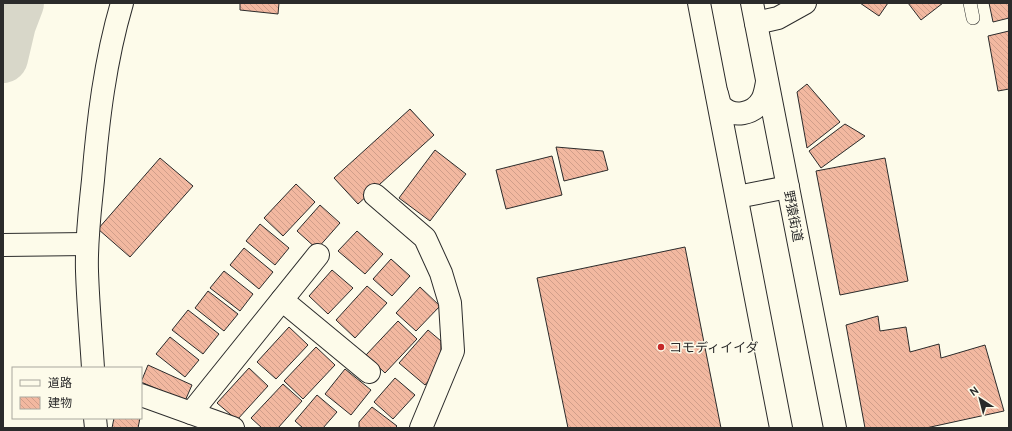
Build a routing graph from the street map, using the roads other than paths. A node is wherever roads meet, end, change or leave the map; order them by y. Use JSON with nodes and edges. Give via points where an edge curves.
{"nodes":[{"id":1,"x":122,"y":3,"type":"edge"},
{"id":2,"x":699,"y":3,"type":"edge"},
{"id":3,"x":805,"y":3,"type":"edge"},
{"id":4,"x":970,"y":3,"type":"edge"},
{"id":5,"x":754,"y":13,"type":"edge"},
{"id":6,"x":973,"y":18,"type":"dead end"},
{"id":7,"x":767,"y":82,"type":"junction"},
{"id":8,"x":717,"y":94,"type":"junction"},
{"id":9,"x":788,"y":187,"type":"junction"},
{"id":10,"x":375,"y":195,"type":"dead end"},
{"id":11,"x":736,"y":197,"type":"junction"},
{"id":12,"x":77,"y":244,"type":"junction"},
{"id":13,"x":3,"y":245,"type":"edge"},
{"id":14,"x":318,"y":255,"type":"dead end"},
{"id":15,"x":282,"y":300,"type":"junction"},
{"id":16,"x":93,"y":367,"type":"edge"},
{"id":17,"x":369,"y":372,"type":"dead end"},
{"id":18,"x":142,"y":395,"type":"edge"},
{"id":19,"x":191,"y":413,"type":"junction"},
{"id":20,"x":233,"y":428,"type":"edge"},
{"id":21,"x":420,"y":428,"type":"edge"},
{"id":22,"x":781,"y":428,"type":"edge"},
{"id":23,"x":835,"y":428,"type":"edge"}],
"edges":[{"from":1,"to":12,"type":"street","via":[[102,94]]},
{"from":2,"to":8,"type":"street"},
{"from":3,"to":5,"type":"street","via":[[778,18]]},
{"from":4,"to":6,"type":"lane"},
{"from":5,"to":7,"type":"street","name":"野猿街道"},
{"from":7,"to":8,"type":"street","via":[[763,99],[756,108],[741,114],[730,112],[720,106]]},
{"from":7,"to":9,"type":"street","name":"野猿街道"},
{"from":8,"to":11,"type":"street"},
{"from":9,"to":11,"type":"street"},
{"from":9,"to":23,"type":"street","name":"野猿街道"},
{"from":10,"to":21,"type":"street","via":[[425,238],[442,273],[450,303],[453,351]]},
{"from":11,"to":22,"type":"street"},
{"from":12,"to":13,"type":"street"},
{"from":12,"to":16,"type":"street","via":[[87,271]]},
{"from":14,"to":15,"type":"street"},
{"from":15,"to":17,"type":"street"},
{"from":15,"to":19,"type":"street"},
{"from":18,"to":19,"type":"street"},
{"from":19,"to":20,"type":"street"}]}
